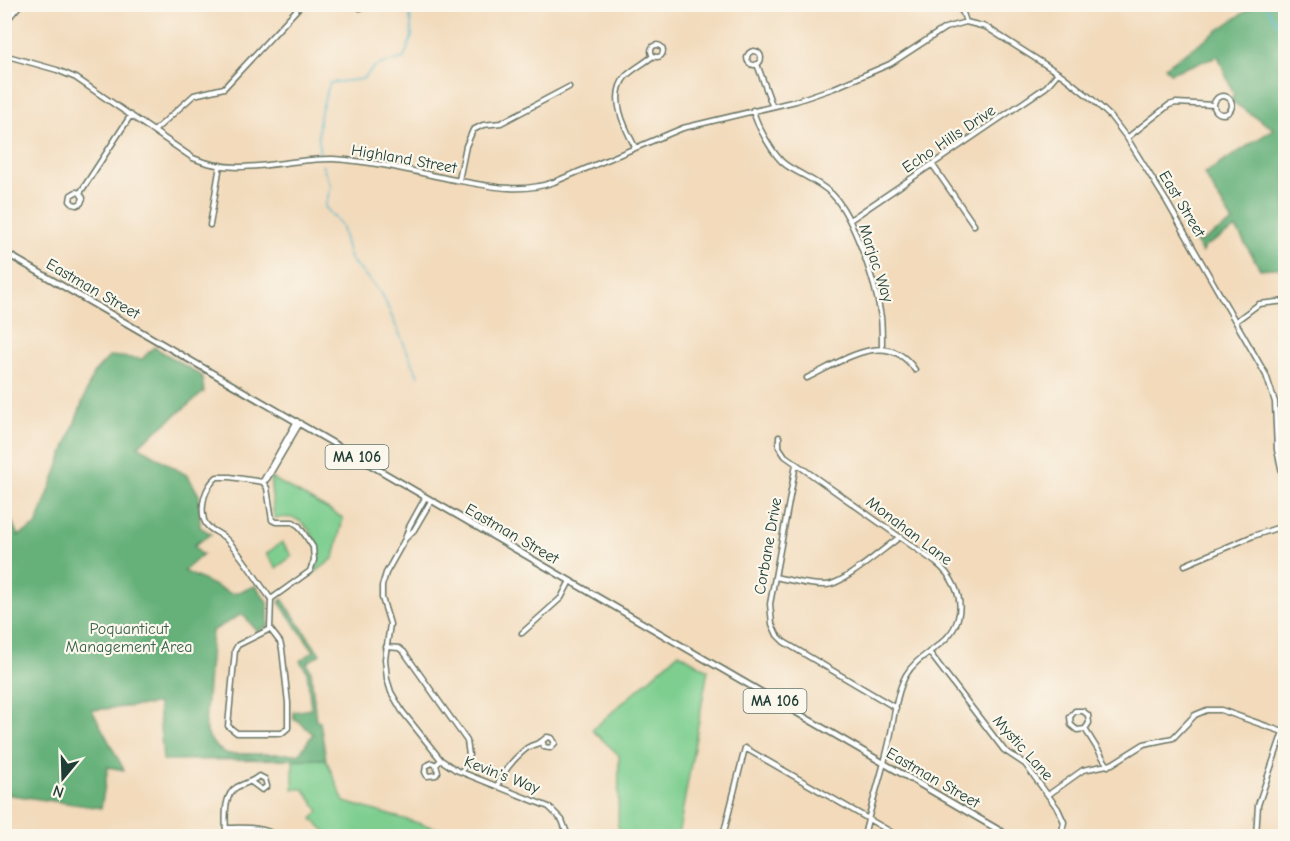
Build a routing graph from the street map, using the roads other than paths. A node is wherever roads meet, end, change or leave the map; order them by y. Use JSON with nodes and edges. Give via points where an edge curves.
{"nodes":[{"id":1,"x":20,"y":4,"type":"edge"},
{"id":2,"x":955,"y":4,"type":"edge"},
{"id":3,"x":301,"y":5,"type":"edge"},
{"id":4,"x":966,"y":22,"type":"junction"},
{"id":5,"x":4,"y":23,"type":"edge"},
{"id":6,"x":4,"y":55,"type":"edge"},
{"id":7,"x":653,"y":56,"type":"dead end"},
{"id":8,"x":757,"y":64,"type":"dead end"},
{"id":9,"x":1058,"y":73,"type":"junction"},
{"id":10,"x":570,"y":87,"type":"dead end"},
{"id":11,"x":1214,"y":105,"type":"junction"},
{"id":12,"x":772,"y":106,"type":"junction"},
{"id":13,"x":753,"y":110,"type":"junction"},
{"id":14,"x":131,"y":115,"type":"junction"},
{"id":15,"x":154,"y":132,"type":"junction"},
{"id":16,"x":1127,"y":138,"type":"junction"},
{"id":17,"x":635,"y":147,"type":"junction"},
{"id":18,"x":932,"y":164,"type":"junction"},
{"id":19,"x":220,"y":165,"type":"junction"},
{"id":20,"x":459,"y":180,"type":"junction"},
{"id":21,"x":80,"y":193,"type":"dead end"},
{"id":22,"x":850,"y":220,"type":"junction"},
{"id":23,"x":210,"y":225,"type":"dead end"},
{"id":24,"x":974,"y":225,"type":"dead end"},
{"id":25,"x":4,"y":252,"type":"edge"},
{"id":26,"x":1286,"y":301,"type":"edge"},
{"id":27,"x":1236,"y":321,"type":"junction"},
{"id":28,"x":882,"y":349,"type":"junction"},
{"id":29,"x":915,"y":370,"type":"dead end"},
{"id":30,"x":807,"y":378,"type":"dead end"},
{"id":31,"x":298,"y":422,"type":"junction"},
{"id":32,"x":779,"y":437,"type":"dead end"},
{"id":33,"x":796,"y":464,"type":"junction"},
{"id":34,"x":263,"y":482,"type":"junction"},
{"id":35,"x":1286,"y":490,"type":"edge"},
{"id":36,"x":425,"y":498,"type":"junction"},
{"id":37,"x":431,"y":501,"type":"junction"},
{"id":38,"x":1286,"y":525,"type":"edge"},
{"id":39,"x":900,"y":537,"type":"junction"},
{"id":40,"x":405,"y":539,"type":"junction"},
{"id":41,"x":1185,"y":565,"type":"dead end"},
{"id":42,"x":775,"y":577,"type":"junction"},
{"id":43,"x":570,"y":581,"type":"junction"},
{"id":44,"x":271,"y":599,"type":"junction"},
{"id":45,"x":270,"y":629,"type":"junction"},
{"id":46,"x":522,"y":633,"type":"dead end"},
{"id":47,"x":386,"y":647,"type":"junction"},
{"id":48,"x":929,"y":652,"type":"junction"},
{"id":49,"x":896,"y":708,"type":"junction"},
{"id":50,"x":1085,"y":729,"type":"junction"},
{"id":51,"x":1284,"y":733,"type":"edge"},
{"id":52,"x":543,"y":743,"type":"dead end"},
{"id":53,"x":441,"y":760,"type":"junction"},
{"id":54,"x":883,"y":764,"type":"junction"},
{"id":55,"x":436,"y":765,"type":"dead end"},
{"id":56,"x":1108,"y":766,"type":"junction"},
{"id":57,"x":462,"y":772,"type":"junction"},
{"id":58,"x":251,"y":782,"type":"dead end"},
{"id":59,"x":497,"y":786,"type":"junction"},
{"id":60,"x":1048,"y":795,"type":"junction"},
{"id":61,"x":868,"y":819,"type":"junction"},
{"id":62,"x":226,"y":828,"type":"junction"},
{"id":63,"x":226,"y":837,"type":"edge"},
{"id":64,"x":277,"y":837,"type":"edge"},
{"id":65,"x":568,"y":837,"type":"edge"},
{"id":66,"x":723,"y":837,"type":"edge"},
{"id":67,"x":864,"y":837,"type":"edge"},
{"id":68,"x":898,"y":837,"type":"edge"},
{"id":69,"x":1009,"y":837,"type":"edge"},
{"id":70,"x":1061,"y":837,"type":"edge"},
{"id":71,"x":1256,"y":837,"type":"edge"}],
"edges":[{"from":1,"to":5,"type":"highway"},
{"from":2,"to":4,"type":"street"},
{"from":3,"to":15,"type":"street","via":[[224,87],[194,95]]},
{"from":4,"to":9,"type":"street","name":"East Street","via":[[986,27]]},
{"from":4,"to":12,"type":"street","name":"Highland Street","via":[[945,27],[872,73],[813,96]]},
{"from":6,"to":14,"type":"street","name":"Highland Street","via":[[67,74]]},
{"from":7,"to":17,"type":"street","via":[[626,76],[619,95],[625,126]]},
{"from":8,"to":12,"type":"street"},
{"from":9,"to":16,"type":"street","name":"East Street","via":[[1092,99]]},
{"from":9,"to":18,"type":"street","name":"Echo Hills Drive","via":[[1046,87]]},
{"from":10,"to":20,"type":"street","via":[[510,119],[473,130]]},
{"from":11,"to":11,"type":"street","via":[[1221,113],[1231,105],[1223,96]]},
{"from":11,"to":16,"type":"street","via":[[1169,105]]},
{"from":12,"to":13,"type":"street","name":"Highland Street"},
{"from":13,"to":17,"type":"street","name":"Highland Street","via":[[683,128]]},
{"from":13,"to":22,"type":"street","name":"Marjac Way","via":[[782,162],[832,195]]},
{"from":14,"to":15,"type":"street","name":"Highland Street"},
{"from":14,"to":21,"type":"street"},
{"from":15,"to":19,"type":"street","name":"Highland Street","via":[[193,158]]},
{"from":16,"to":27,"type":"street","name":"East Street"},
{"from":17,"to":20,"type":"street","name":"Highland Street","via":[[537,187],[501,188]]},
{"from":18,"to":22,"type":"street","name":"Echo Hills Drive"},
{"from":18,"to":24,"type":"street"},
{"from":19,"to":20,"type":"street","name":"Highland Street","via":[[252,167],[332,159]]},
{"from":19,"to":23,"type":"street"},
{"from":22,"to":28,"type":"street","name":"Marjac Way","via":[[879,306]]},
{"from":25,"to":31,"type":"main road","name":"Eastman Street","number":"MA 106"},
{"from":26,"to":27,"type":"street","via":[[1259,304]]},
{"from":27,"to":35,"type":"street","name":"East Street","via":[[1273,393],[1277,450]]},
{"from":28,"to":29,"type":"street","via":[[904,357]]},
{"from":28,"to":30,"type":"street","via":[[860,352]]},
{"from":31,"to":34,"type":"street"},
{"from":31,"to":36,"type":"main road","name":"Eastman Street","number":"MA 106"},
{"from":32,"to":33,"type":"street","name":"Monahan Lane","via":[[780,450]]},
{"from":33,"to":39,"type":"street","name":"Monahan Lane"},
{"from":33,"to":42,"type":"street","name":"Corbane Drive"},
{"from":34,"to":44,"type":"street","via":[[272,520],[299,526],[313,547],[314,560],[310,570]]},
{"from":34,"to":44,"type":"street","via":[[217,477],[204,495],[204,519],[207,526],[225,538]]},
{"from":36,"to":37,"type":"main road","name":"Eastman Street","number":"MA 106"},
{"from":36,"to":40,"type":"street","name":"Kevin's Way"},
{"from":37,"to":40,"type":"street","name":"Kevin's Way"},
{"from":37,"to":43,"type":"main road","name":"Eastman Street","number":"MA 106"},
{"from":38,"to":41,"type":"street"},
{"from":39,"to":42,"type":"street","via":[[831,585]]},
{"from":39,"to":48,"type":"street","name":"Monahan Lane","via":[[946,571],[957,593],[960,607],[955,626],[945,641]]},
{"from":40,"to":47,"type":"street","name":"Kevin's Way","via":[[382,586],[390,624]]},
{"from":42,"to":49,"type":"street","name":"Corbane Drive","via":[[770,610],[772,624],[781,639]]},
{"from":43,"to":46,"type":"street","via":[[561,598]]},
{"from":43,"to":54,"type":"main road","name":"Eastman Street","number":"MA 106"},
{"from":44,"to":45,"type":"street"},
{"from":45,"to":45,"type":"street","via":[[235,650],[228,726],[237,733],[282,733],[288,728],[282,649]]},
{"from":47,"to":53,"type":"street","name":"Kevin's Way","via":[[386,672],[394,698]]},
{"from":47,"to":57,"type":"street","via":[[404,652],[467,741],[469,755]]},
{"from":48,"to":49,"type":"street","name":"Monahan Lane","via":[[908,671]]},
{"from":48,"to":60,"type":"street","name":"Mystic Lane","via":[[1002,747],[1025,764]]},
{"from":49,"to":54,"type":"street","name":"Monahan Lane"},
{"from":50,"to":50,"type":"street","via":[[1077,730],[1071,725],[1070,717],[1075,711],[1088,715]]},
{"from":50,"to":56,"type":"street"},
{"from":51,"to":56,"type":"street","via":[[1212,709],[1195,715],[1173,738],[1148,742]]},
{"from":51,"to":71,"type":"street","via":[[1258,805]]},
{"from":52,"to":59,"type":"street","via":[[530,747],[512,761]]},
{"from":53,"to":55,"type":"street"},
{"from":53,"to":57,"type":"street","name":"Kevin's Way"},
{"from":54,"to":61,"type":"street","name":"Monahan Lane"},
{"from":54,"to":69,"type":"main road","name":"Eastman Street","number":"MA 106"},
{"from":56,"to":60,"type":"street","via":[[1083,770]]},
{"from":57,"to":59,"type":"street","name":"Kevin's Way"},
{"from":58,"to":62,"type":"street","via":[[235,788],[228,798]]},
{"from":59,"to":65,"type":"street","name":"Kevin's Way","via":[[549,807],[562,820]]},
{"from":60,"to":70,"type":"street","name":"Mystic Lane","via":[[1062,816]]},
{"from":61,"to":66,"type":"street","via":[[745,748]]},
{"from":61,"to":67,"type":"street","name":"Monahan Lane"},
{"from":61,"to":68,"type":"street"},
{"from":62,"to":63,"type":"street"},
{"from":62,"to":64,"type":"street","via":[[260,829]]}]}
